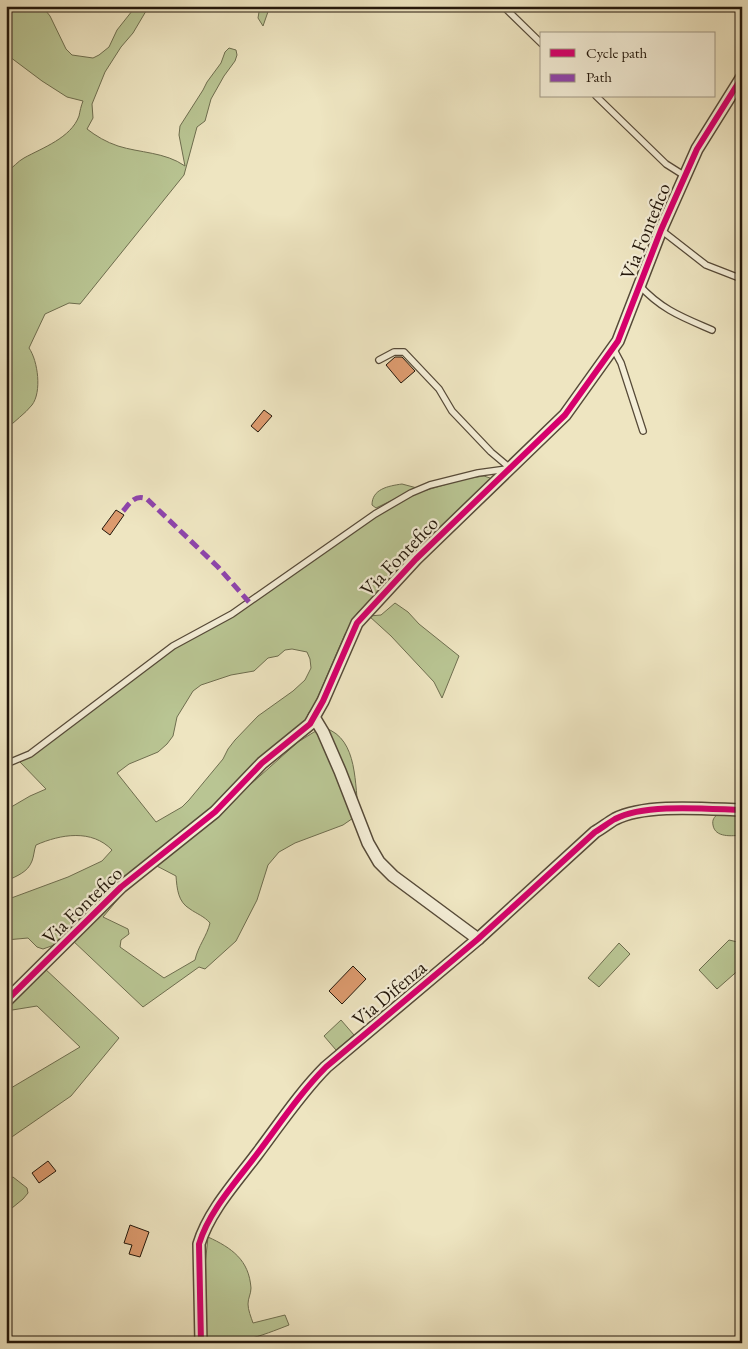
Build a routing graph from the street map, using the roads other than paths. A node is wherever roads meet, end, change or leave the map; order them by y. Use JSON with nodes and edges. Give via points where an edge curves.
{"nodes":[{"id":1,"x":503,"y":6,"type":"edge"},
{"id":2,"x":540,"y":42,"type":"edge"},
{"id":3,"x":742,"y":77,"type":"edge"},
{"id":4,"x":598,"y":98,"type":"edge"},
{"id":5,"x":685,"y":176,"type":"junction"},
{"id":6,"x":661,"y":230,"type":"junction"},
{"id":7,"x":742,"y":279,"type":"edge"},
{"id":8,"x":640,"y":285,"type":"junction"},
{"id":9,"x":712,"y":330,"type":"dead end"},
{"id":10,"x":612,"y":348,"type":"junction"},
{"id":11,"x":379,"y":360,"type":"dead end"},
{"id":12,"x":643,"y":431,"type":"dead end"},
{"id":13,"x":510,"y":468,"type":"junction"},
{"id":14,"x":314,"y":716,"type":"junction"},
{"id":15,"x":6,"y":764,"type":"edge"},
{"id":16,"x":742,"y":810,"type":"edge"},
{"id":17,"x":478,"y":939,"type":"junction"},
{"id":18,"x":6,"y":1001,"type":"edge"},
{"id":19,"x":201,"y":1343,"type":"edge"}],
"edges":[{"from":1,"to":2,"type":"lane"},
{"from":3,"to":5,"type":"street","name":"Via Fontefico","via":[[697,148]]},
{"from":4,"to":5,"type":"lane","via":[[666,164]]},
{"from":5,"to":6,"type":"street","name":"Via Fontefico"},
{"from":6,"to":7,"type":"lane","via":[[706,265]]},
{"from":6,"to":8,"type":"street","name":"Via Fontefico"},
{"from":8,"to":9,"type":"lane","via":[[670,312]]},
{"from":8,"to":10,"type":"street","name":"Via Fontefico","via":[[618,341]]},
{"from":10,"to":12,"type":"lane","via":[[621,363]]},
{"from":10,"to":13,"type":"street","name":"Via Fontefico","via":[[565,415]]},
{"from":11,"to":13,"type":"lane","via":[[394,352],[404,352],[439,389],[452,411]]},
{"from":13,"to":14,"type":"street","name":"Via Fontefico","via":[[416,559],[357,623]]},
{"from":13,"to":15,"type":"lane","via":[[430,485],[411,493],[316,554],[232,614],[173,646],[30,754]]},
{"from":14,"to":17,"type":"street","via":[[379,862]]},
{"from":14,"to":18,"type":"street","name":"Via Fontefico","via":[[310,724],[262,763],[215,812],[121,888]]},
{"from":16,"to":17,"type":"street","name":"Via Difenza","via":[[674,808],[616,818],[595,832]]},
{"from":17,"to":19,"type":"street","name":"Via Difenza","via":[[310,1083],[207,1223],[199,1244]]}]}
